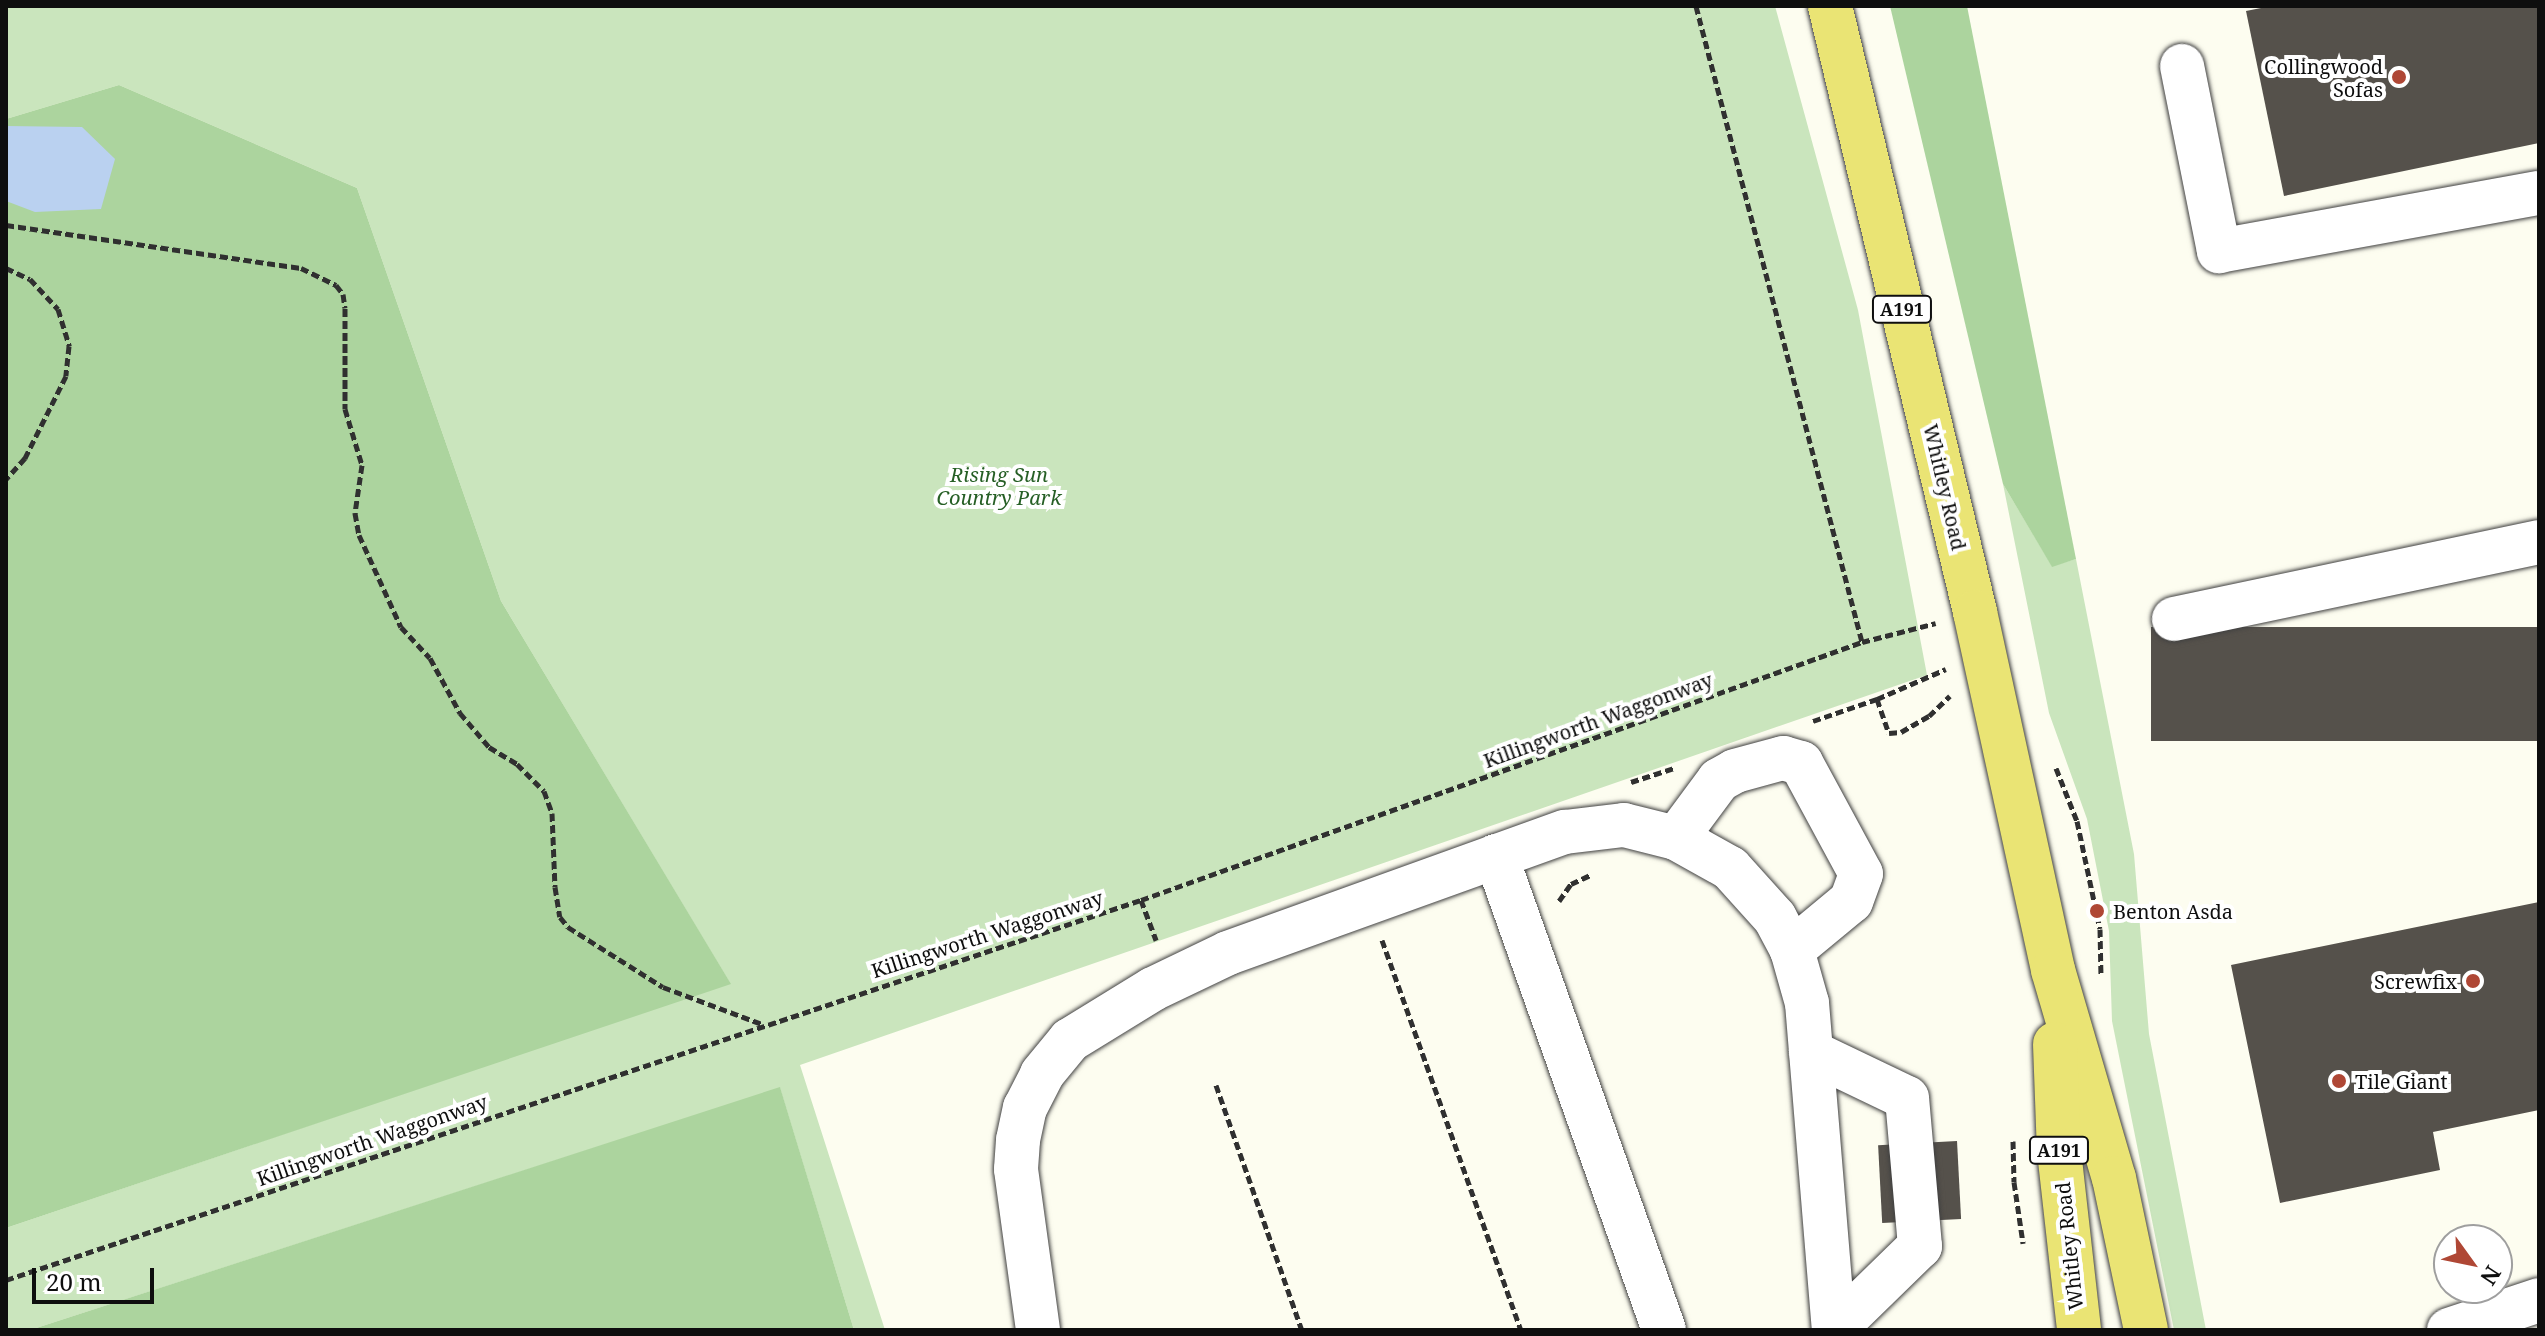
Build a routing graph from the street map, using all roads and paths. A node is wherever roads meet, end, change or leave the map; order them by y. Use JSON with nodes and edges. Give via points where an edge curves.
{"nodes":[{"id":1,"x":1696,"y":6,"type":"edge"},
{"id":2,"x":1830,"y":6,"type":"edge"},
{"id":3,"x":2182,"y":66,"type":"dead end"},
{"id":4,"x":2539,"y":193,"type":"edge"},
{"id":5,"x":6,"y":225,"type":"edge"},
{"id":6,"x":6,"y":268,"type":"edge"},
{"id":7,"x":6,"y":479,"type":"edge"},
{"id":8,"x":2539,"y":542,"type":"edge"},
{"id":9,"x":2174,"y":619,"type":"dead end"},
{"id":10,"x":1942,"y":637,"type":"dead end"},
{"id":11,"x":1862,"y":642,"type":"junction"},
{"id":12,"x":1945,"y":653,"type":"dead end"},
{"id":13,"x":1948,"y":668,"type":"junction"},
{"id":14,"x":1950,"y":681,"type":"dead end"},
{"id":15,"x":1877,"y":699,"type":"junction"},
{"id":16,"x":1956,"y":709,"type":"dead end"},
{"id":17,"x":1802,"y":724,"type":"dead end"},
{"id":18,"x":1683,"y":765,"type":"dead end"},
{"id":19,"x":1623,"y":785,"type":"dead end"},
{"id":20,"x":1597,"y":826,"type":"junction"},
{"id":21,"x":1676,"y":838,"type":"junction"},
{"id":22,"x":1496,"y":856,"type":"junction"},
{"id":23,"x":1357,"y":905,"type":"junction"},
{"id":24,"x":1556,"y":909,"type":"dead end"},
{"id":25,"x":1792,"y":950,"type":"junction"},
{"id":26,"x":2053,"y":970,"type":"junction"},
{"id":27,"x":763,"y":1024,"type":"junction"},
{"id":28,"x":1811,"y":1052,"type":"junction"},
{"id":29,"x":1216,"y":1085,"type":"dead end"},
{"id":30,"x":2087,"y":1093,"type":"junction"},
{"id":31,"x":2013,"y":1138,"type":"dead end"},
{"id":32,"x":2025,"y":1257,"type":"dead end"},
{"id":33,"x":6,"y":1280,"type":"edge"},
{"id":34,"x":2539,"y":1300,"type":"edge"},
{"id":35,"x":1038,"y":1330,"type":"edge"},
{"id":36,"x":1302,"y":1330,"type":"edge"},
{"id":37,"x":1521,"y":1330,"type":"edge"},
{"id":38,"x":1664,"y":1330,"type":"edge"},
{"id":39,"x":1834,"y":1330,"type":"edge"},
{"id":40,"x":2079,"y":1330,"type":"edge"},
{"id":41,"x":2121,"y":1330,"type":"edge"},
{"id":42,"x":2146,"y":1330,"type":"edge"},
{"id":43,"x":2449,"y":1330,"type":"edge"}],
"edges":[{"from":1,"to":11,"type":"path"},
{"from":2,"to":26,"type":"main road","name":"Whitley Road","number":"A191","via":[[1975,612]]},
{"from":3,"to":4,"type":"street","via":[[2219,251]]},
{"from":5,"to":27,"type":"path","via":[[301,268],[336,285],[345,308],[345,409],[362,465],[355,513],[359,535],[401,627],[430,658],[460,713],[489,747],[517,764],[544,791],[552,813],[560,917],[663,987]]},
{"from":6,"to":7,"type":"path","via":[[30,279],[58,309],[69,346],[66,376],[25,458]]},
{"from":8,"to":9,"type":"street"},
{"from":10,"to":11,"type":"path","name":"Killingworth Waggonway","via":[[1939,622]]},
{"from":11,"to":27,"type":"path","name":"Killingworth Waggonway","via":[[1141,900]]},
{"from":12,"to":13,"type":"path"},
{"from":13,"to":14,"type":"path"},
{"from":13,"to":15,"type":"path"},
{"from":15,"to":16,"type":"path","via":[[1889,733],[1914,727],[1953,693]]},
{"from":15,"to":17,"type":"path"},
{"from":18,"to":19,"type":"path"},
{"from":20,"to":21,"type":"street","via":[[1624,825]]},
{"from":20,"to":22,"type":"street"},
{"from":20,"to":24,"type":"path","via":[[1602,872],[1571,884]]},
{"from":21,"to":25,"type":"street","via":[[1730,868],[1769,910]]},
{"from":21,"to":25,"type":"street","via":[[1719,780],[1783,758],[1801,763],[1861,874],[1851,901]]},
{"from":22,"to":23,"type":"street"},
{"from":22,"to":38,"type":"street"},
{"from":23,"to":35,"type":"street","via":[[1228,953],[1153,989],[1070,1040],[1042,1074],[1025,1108],[1016,1169]]},
{"from":23,"to":37,"type":"path","via":[[1364,926],[1376,922]]},
{"from":25,"to":28,"type":"street","via":[[1807,1003]]},
{"from":26,"to":30,"type":"main road","name":"Whitley Road","number":"A191"},
{"from":26,"to":40,"type":"main road","name":"Whitley Road","number":"A191","via":[[2059,1151]]},
{"from":27,"to":33,"type":"path","name":"Killingworth Waggonway"},
{"from":28,"to":39,"type":"street"},
{"from":28,"to":39,"type":"street","via":[[1907,1098],[1920,1246]]},
{"from":29,"to":36,"type":"path"},
{"from":30,"to":41,"type":"main road","name":"Whitley Road","number":"A191"},
{"from":30,"to":42,"type":"main road","name":"Whitley Road","number":"A191","via":[[2114,1178]]},
{"from":31,"to":32,"type":"path"},
{"from":34,"to":43,"type":"street"}]}
